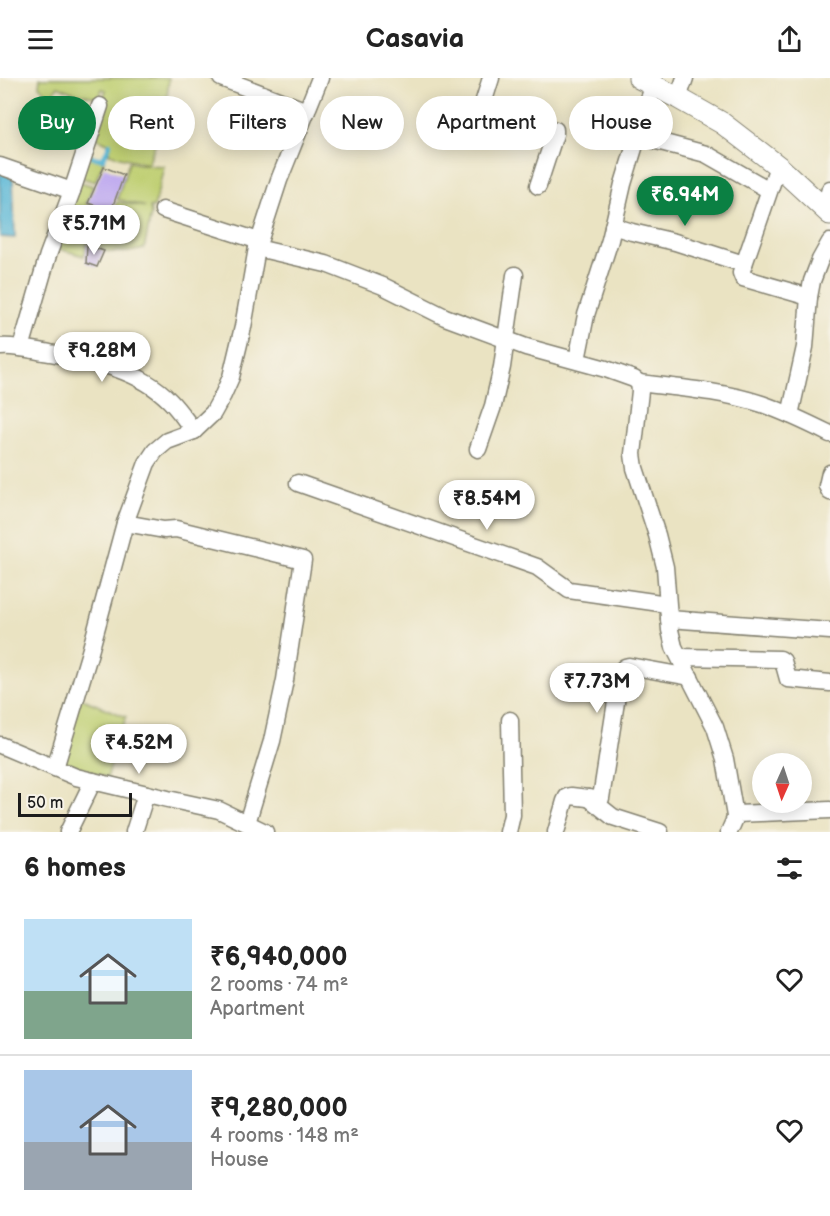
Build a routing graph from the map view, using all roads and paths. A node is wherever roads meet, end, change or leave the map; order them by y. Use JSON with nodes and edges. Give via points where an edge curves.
{"nodes":[{"id":1,"x":221,"y":78,"type":"edge"},
{"id":2,"x":320,"y":78,"type":"edge"},
{"id":3,"x":491,"y":78,"type":"edge"},
{"id":4,"x":646,"y":82,"type":"edge"},
{"id":5,"x":682,"y":88,"type":"edge"},
{"id":6,"x":268,"y":96,"type":"edge"},
{"id":7,"x":100,"y":106,"type":"dead end"},
{"id":8,"x":308,"y":108,"type":"edge"},
{"id":9,"x":673,"y":145,"type":"edge"},
{"id":10,"x":291,"y":150,"type":"edge"},
{"id":11,"x":634,"y":150,"type":"edge"},
{"id":12,"x":0,"y":166,"type":"edge"},
{"id":13,"x":778,"y":166,"type":"junction"},
{"id":14,"x":538,"y":186,"type":"dead end"},
{"id":15,"x":830,"y":189,"type":"edge"},
{"id":16,"x":770,"y":190,"type":"junction"},
{"id":17,"x":72,"y":191,"type":"junction"},
{"id":18,"x":164,"y":210,"type":"dead end"},
{"id":19,"x":827,"y":212,"type":"edge"},
{"id":20,"x":613,"y":226,"type":"junction"},
{"id":21,"x":830,"y":242,"type":"edge"},
{"id":22,"x":258,"y":244,"type":"junction"},
{"id":23,"x":744,"y":264,"type":"junction"},
{"id":24,"x":515,"y":276,"type":"dead end"},
{"id":25,"x":809,"y":297,"type":"junction"},
{"id":26,"x":507,"y":340,"type":"junction"},
{"id":27,"x":0,"y":346,"type":"edge"},
{"id":28,"x":21,"y":348,"type":"junction"},
{"id":29,"x":577,"y":360,"type":"junction"},
{"id":30,"x":639,"y":383,"type":"junction"},
{"id":31,"x":790,"y":415,"type":"junction"},
{"id":32,"x":194,"y":431,"type":"junction"},
{"id":33,"x":830,"y":434,"type":"edge"},
{"id":34,"x":478,"y":449,"type":"dead end"},
{"id":35,"x":830,"y":473,"type":"edge"},
{"id":36,"x":298,"y":483,"type":"dead end"},
{"id":37,"x":830,"y":492,"type":"edge"},
{"id":38,"x":125,"y":523,"type":"junction"},
{"id":39,"x":668,"y":611,"type":"junction"},
{"id":40,"x":830,"y":631,"type":"edge"},
{"id":41,"x":680,"y":657,"type":"junction"},
{"id":42,"x":690,"y":677,"type":"junction"},
{"id":43,"x":830,"y":683,"type":"edge"},
{"id":44,"x":510,"y":720,"type":"dead end"},
{"id":45,"x":0,"y":744,"type":"edge"},
{"id":46,"x":55,"y":768,"type":"junction"},
{"id":47,"x":93,"y":781,"type":"junction"},
{"id":48,"x":146,"y":794,"type":"junction"},
{"id":49,"x":590,"y":798,"type":"junction"},
{"id":50,"x":830,"y":810,"type":"edge"},
{"id":51,"x":247,"y":823,"type":"junction"},
{"id":52,"x":732,"y":824,"type":"edge"},
{"id":53,"x":68,"y":832,"type":"edge"},
{"id":54,"x":134,"y":832,"type":"edge"},
{"id":55,"x":265,"y":832,"type":"edge"},
{"id":56,"x":508,"y":832,"type":"edge"},
{"id":57,"x":556,"y":832,"type":"edge"},
{"id":58,"x":660,"y":832,"type":"edge"}],
"edges":[{"from":1,"to":6,"type":"street"},
{"from":2,"to":8,"type":"street"},
{"from":3,"to":14,"type":"street","via":[[482,116],[555,130]]},
{"from":4,"to":5,"type":"street"},
{"from":5,"to":13,"type":"street"},
{"from":7,"to":17,"type":"street"},
{"from":9,"to":16,"type":"street","via":[[706,154]]},
{"from":10,"to":22,"type":"street"},
{"from":11,"to":20,"type":"street"},
{"from":12,"to":17,"type":"street"},
{"from":13,"to":16,"type":"street"},
{"from":13,"to":19,"type":"street"},
{"from":15,"to":19,"type":"street"},
{"from":16,"to":23,"type":"street"},
{"from":17,"to":28,"type":"street","via":[[45,264]]},
{"from":18,"to":22,"type":"street"},
{"from":20,"to":23,"type":"street"},
{"from":20,"to":29,"type":"street"},
{"from":21,"to":25,"type":"street"},
{"from":22,"to":26,"type":"street","via":[[383,286],[445,317]]},
{"from":22,"to":32,"type":"street","via":[[231,377],[213,413]]},
{"from":23,"to":25,"type":"street","via":[[743,278]]},
{"from":24,"to":26,"type":"street"},
{"from":25,"to":31,"type":"street","via":[[805,347]]},
{"from":26,"to":29,"type":"street"},
{"from":26,"to":34,"type":"street","via":[[498,386]]},
{"from":27,"to":28,"type":"street"},
{"from":28,"to":32,"type":"street","via":[[97,363],[139,378],[171,402]]},
{"from":29,"to":30,"type":"street"},
{"from":30,"to":31,"type":"street","via":[[707,391]]},
{"from":30,"to":39,"type":"street","via":[[633,454],[662,552]]},
{"from":31,"to":33,"type":"street"},
{"from":32,"to":38,"type":"street","via":[[167,441],[155,451]]},
{"from":35,"to":37,"type":"street"},
{"from":36,"to":39,"type":"street","via":[[537,567],[569,590]]},
{"from":38,"to":46,"type":"street"},
{"from":38,"to":51,"type":"street","via":[[176,529],[303,560],[272,741]]},
{"from":39,"to":40,"type":"street"},
{"from":39,"to":41,"type":"street","via":[[674,646]]},
{"from":41,"to":42,"type":"street"},
{"from":41,"to":43,"type":"street","via":[[780,659],[788,679]]},
{"from":42,"to":49,"type":"street","via":[[629,666],[621,671],[601,798]]},
{"from":42,"to":52,"type":"street","via":[[720,742]]},
{"from":44,"to":56,"type":"street","via":[[512,815]]},
{"from":45,"to":46,"type":"street"},
{"from":46,"to":47,"type":"street"},
{"from":47,"to":48,"type":"street"},
{"from":47,"to":53,"type":"street"},
{"from":48,"to":51,"type":"street","via":[[219,810]]},
{"from":48,"to":54,"type":"street"},
{"from":49,"to":57,"type":"street","via":[[567,797]]},
{"from":49,"to":58,"type":"street","via":[[613,817]]},
{"from":50,"to":52,"type":"street","via":[[737,814]]},
{"from":51,"to":55,"type":"street"}]}
